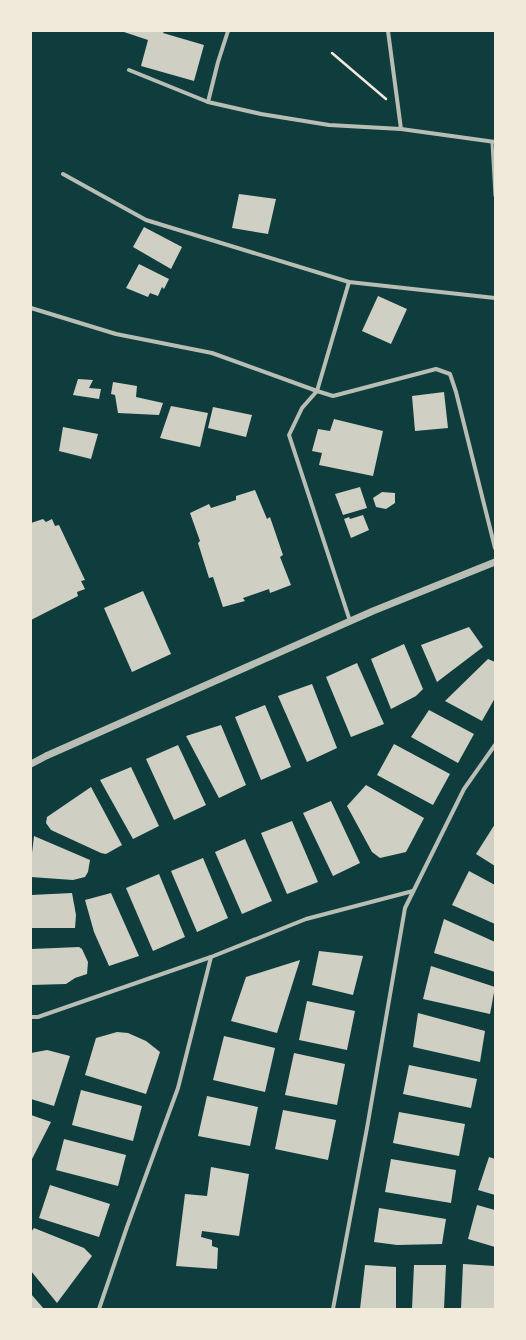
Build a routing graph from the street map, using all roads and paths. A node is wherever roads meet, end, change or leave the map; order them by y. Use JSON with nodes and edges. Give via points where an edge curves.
{"nodes":[{"id":1,"x":228,"y":31,"type":"edge"},
{"id":2,"x":388,"y":31,"type":"edge"},
{"id":3,"x":332,"y":53,"type":"dead end"},
{"id":4,"x":129,"y":70,"type":"dead end"},
{"id":5,"x":208,"y":102,"type":"junction"},
{"id":6,"x":398,"y":109,"type":"junction"},
{"id":7,"x":401,"y":129,"type":"junction"},
{"id":8,"x":494,"y":142,"type":"edge"},
{"id":9,"x":63,"y":174,"type":"dead end"},
{"id":10,"x":495,"y":196,"type":"edge"},
{"id":11,"x":349,"y":282,"type":"junction"},
{"id":12,"x":495,"y":298,"type":"edge"},
{"id":13,"x":31,"y":308,"type":"edge"},
{"id":14,"x":317,"y":391,"type":"junction"},
{"id":15,"x":495,"y":548,"type":"edge"},
{"id":16,"x":495,"y":562,"type":"edge"},
{"id":17,"x":350,"y":621,"type":"junction"},
{"id":18,"x":495,"y":745,"type":"edge"},
{"id":19,"x":31,"y":764,"type":"edge"},
{"id":20,"x":413,"y":891,"type":"junction"},
{"id":21,"x":212,"y":957,"type":"junction"},
{"id":22,"x":31,"y":1017,"type":"edge"},
{"id":23,"x":99,"y":1309,"type":"edge"},
{"id":24,"x":333,"y":1309,"type":"edge"}],
"edges":[{"from":1,"to":5,"type":"street"},
{"from":2,"to":6,"type":"street"},
{"from":3,"to":6,"type":"path"},
{"from":4,"to":5,"type":"street"},
{"from":5,"to":7,"type":"street","via":[[329,125]]},
{"from":6,"to":7,"type":"street"},
{"from":7,"to":8,"type":"street"},
{"from":8,"to":10,"type":"lane"},
{"from":9,"to":11,"type":"street","via":[[146,220]]},
{"from":11,"to":12,"type":"street"},
{"from":11,"to":14,"type":"street"},
{"from":13,"to":14,"type":"street","via":[[116,334],[212,353]]},
{"from":14,"to":15,"type":"street","via":[[334,396],[436,369],[450,374]]},
{"from":14,"to":17,"type":"street","via":[[302,408],[289,435]]},
{"from":16,"to":17,"type":"street"},
{"from":17,"to":19,"type":"street"},
{"from":18,"to":20,"type":"street","via":[[464,789]]},
{"from":20,"to":21,"type":"street","via":[[306,919]]},
{"from":20,"to":24,"type":"street","via":[[405,908]]},
{"from":21,"to":22,"type":"street","via":[[38,1017]]},
{"from":21,"to":23,"type":"street","via":[[178,1088]]}]}
